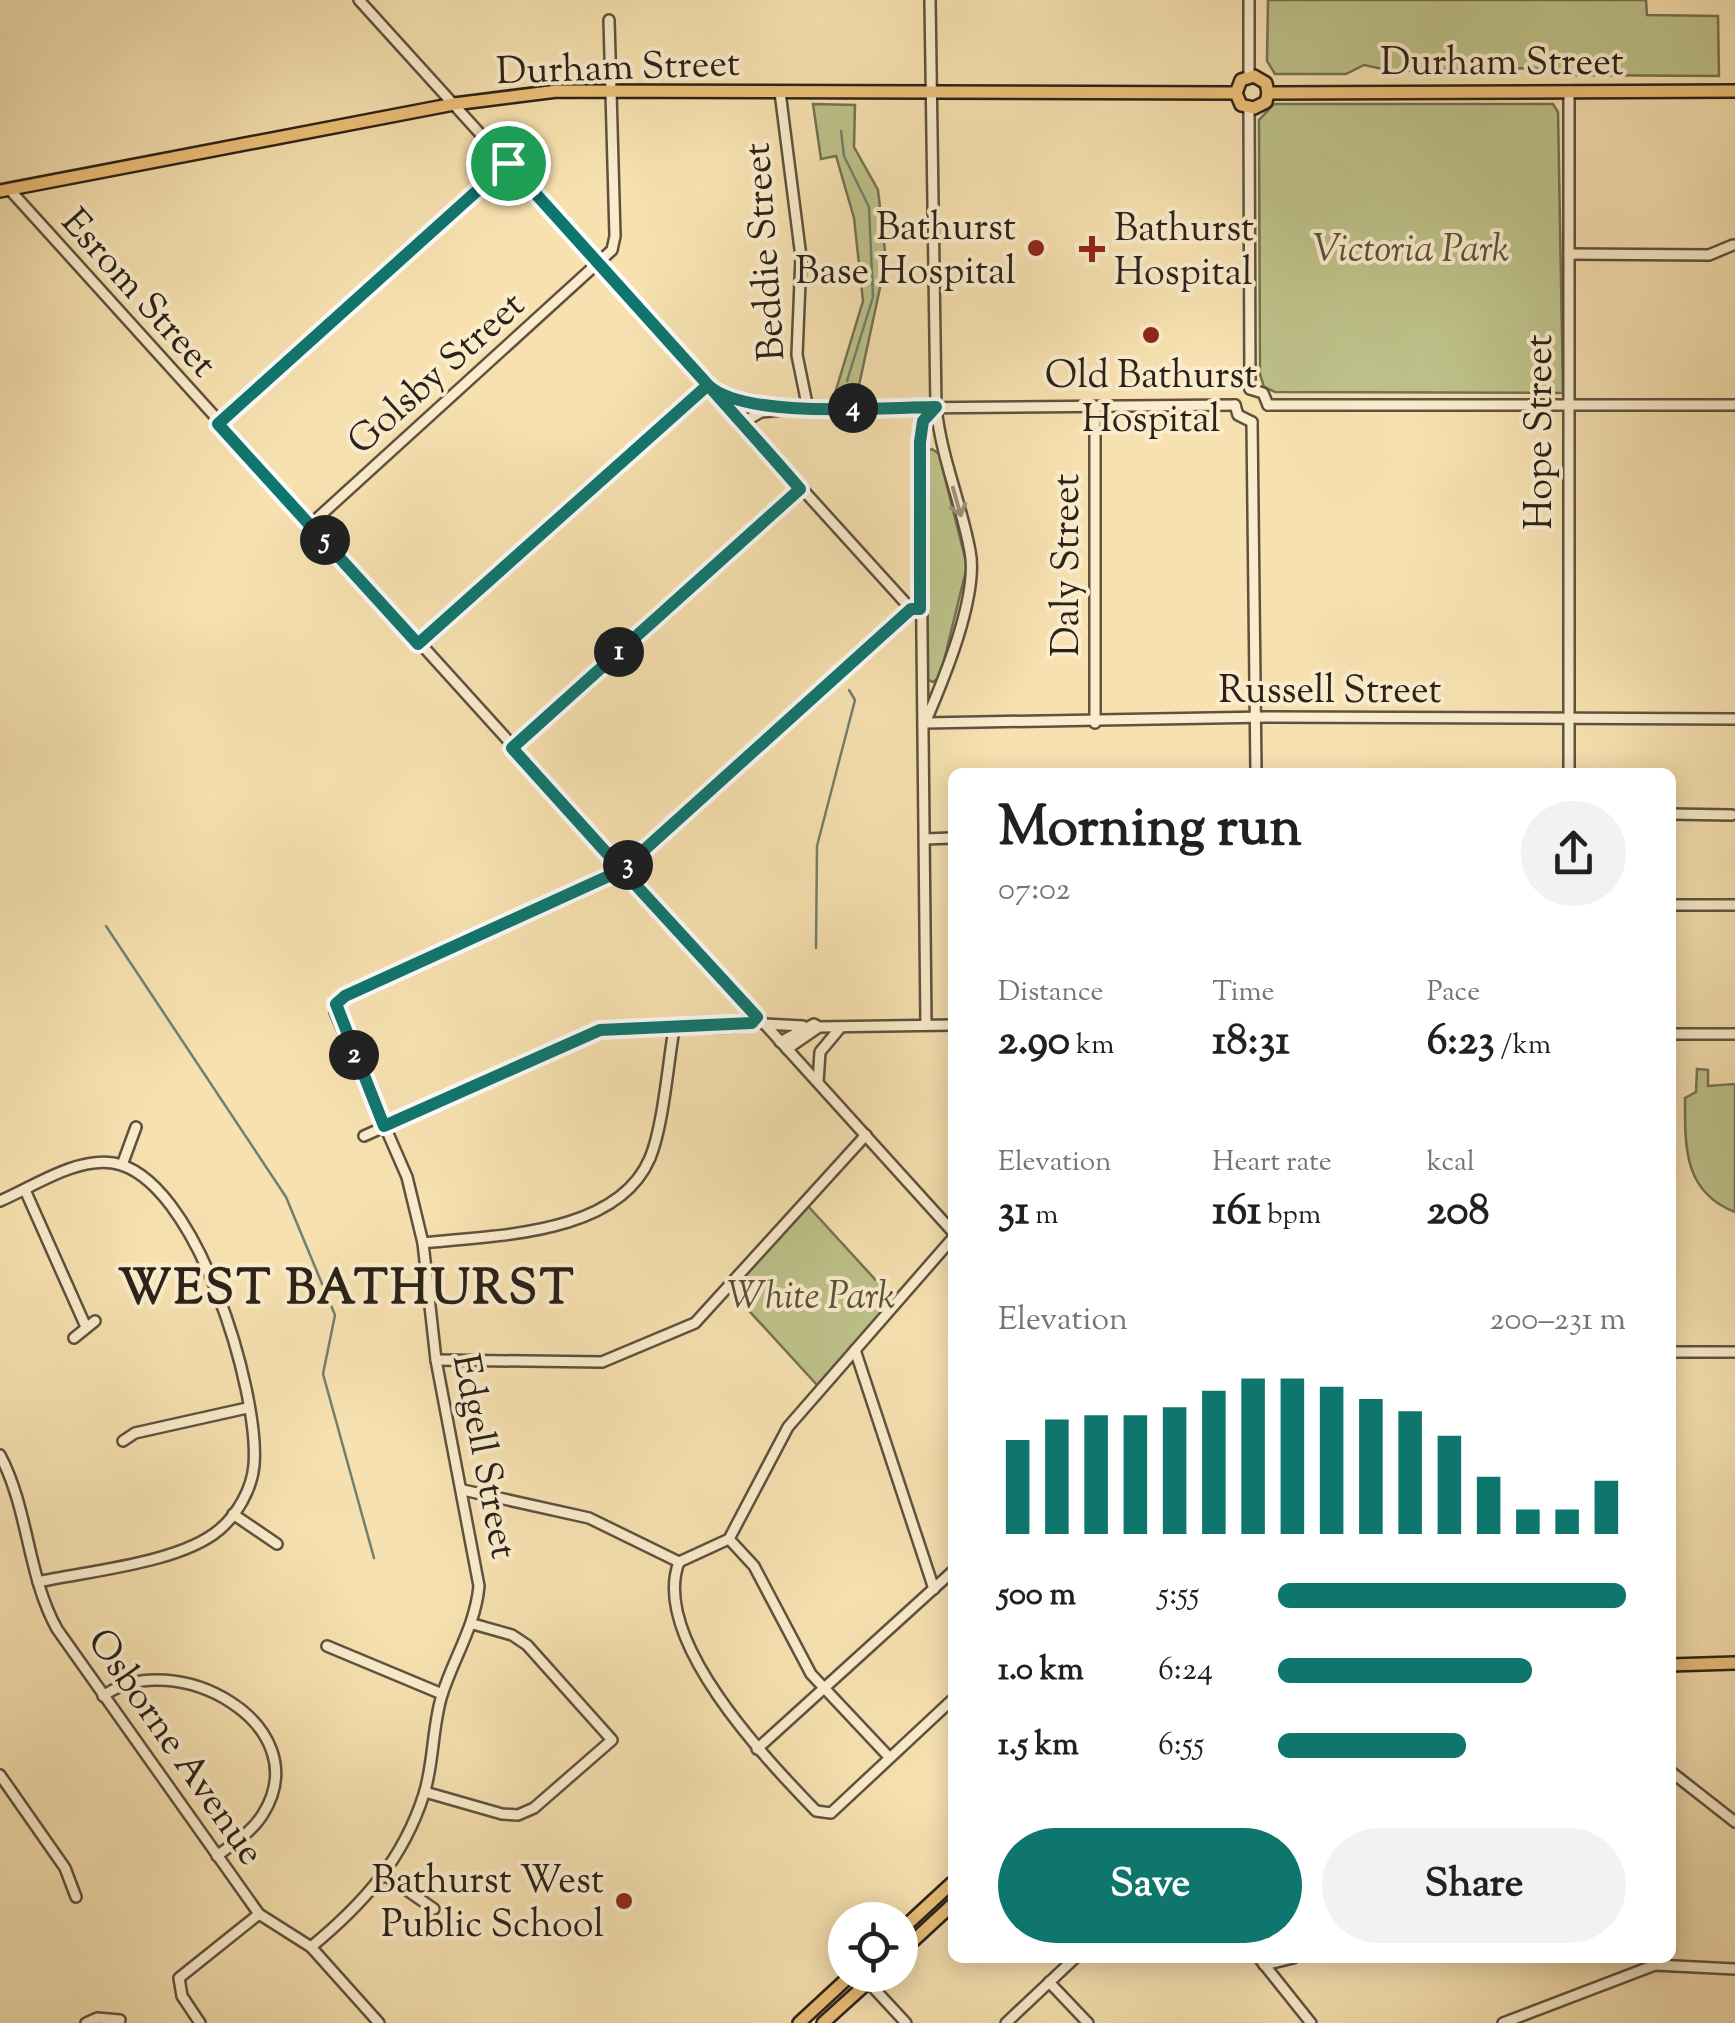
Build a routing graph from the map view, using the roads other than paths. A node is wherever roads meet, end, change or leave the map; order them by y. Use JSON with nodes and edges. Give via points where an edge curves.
{"nodes":[{"id":1,"x":360,"y":0,"type":"edge"},
{"id":2,"x":930,"y":0,"type":"edge"},
{"id":3,"x":1248,"y":0,"type":"edge"},
{"id":4,"x":609,"y":20,"type":"dead end"},
{"id":5,"x":1249,"y":76,"type":"junction"},
{"id":6,"x":614,"y":89,"type":"junction"},
{"id":7,"x":1735,"y":90,"type":"edge"},
{"id":8,"x":1569,"y":91,"type":"junction"},
{"id":9,"x":780,"y":92,"type":"junction"},
{"id":10,"x":932,"y":93,"type":"junction"},
{"id":11,"x":1236,"y":93,"type":"junction"},
{"id":12,"x":1268,"y":93,"type":"junction"},
{"id":13,"x":454,"y":104,"type":"junction"},
{"id":14,"x":1249,"y":108,"type":"junction"},
{"id":15,"x":508,"y":163,"type":"junction"},
{"id":16,"x":5,"y":191,"type":"edge"},
{"id":17,"x":1733,"y":245,"type":"edge"},
{"id":18,"x":1569,"y":254,"type":"junction"},
{"id":19,"x":599,"y":264,"type":"junction"},
{"id":20,"x":710,"y":388,"type":"junction"},
{"id":21,"x":1250,"y":389,"type":"junction"},
{"id":22,"x":756,"y":403,"type":"junction"},
{"id":23,"x":1235,"y":405,"type":"junction"},
{"id":24,"x":1268,"y":405,"type":"junction"},
{"id":25,"x":1568,"y":405,"type":"junction"},
{"id":26,"x":1735,"y":406,"type":"edge"},
{"id":27,"x":936,"y":407,"type":"junction"},
{"id":28,"x":808,"y":408,"type":"junction"},
{"id":29,"x":1095,"y":408,"type":"junction"},
{"id":30,"x":792,"y":409,"type":"junction"},
{"id":31,"x":768,"y":412,"type":"junction"},
{"id":32,"x":739,"y":419,"type":"junction"},
{"id":33,"x":1252,"y":422,"type":"junction"},
{"id":34,"x":218,"y":424,"type":"junction"},
{"id":35,"x":939,"y":439,"type":"junction"},
{"id":36,"x":758,"y":441,"type":"junction"},
{"id":37,"x":920,"y":442,"type":"junction"},
{"id":38,"x":800,"y":489,"type":"junction"},
{"id":39,"x":311,"y":524,"type":"junction"},
{"id":40,"x":916,"y":609,"type":"junction"},
{"id":41,"x":420,"y":646,"type":"junction"},
{"id":42,"x":1256,"y":718,"type":"junction"},
{"id":43,"x":1735,"y":719,"type":"edge"},
{"id":44,"x":1568,"y":720,"type":"junction"},
{"id":45,"x":925,"y":723,"type":"junction"},
{"id":46,"x":1095,"y":723,"type":"junction"},
{"id":47,"x":512,"y":748,"type":"junction"},
{"id":48,"x":1256,"y":768,"type":"edge"},
{"id":49,"x":1568,"y":768,"type":"edge"},
{"id":50,"x":1676,"y":814,"type":"edge"},
{"id":51,"x":1732,"y":814,"type":"dead end"},
{"id":52,"x":948,"y":838,"type":"edge"},
{"id":53,"x":924,"y":839,"type":"junction"},
{"id":54,"x":622,"y":870,"type":"junction"},
{"id":55,"x":1676,"y":904,"type":"edge"},
{"id":56,"x":1735,"y":904,"type":"edge"},
{"id":57,"x":760,"y":1021,"type":"junction"},
{"id":58,"x":926,"y":1025,"type":"junction"},
{"id":59,"x":948,"y":1025,"type":"edge"},
{"id":60,"x":803,"y":1026,"type":"junction"},
{"id":61,"x":842,"y":1026,"type":"junction"},
{"id":62,"x":819,"y":1027,"type":"junction"},
{"id":63,"x":674,"y":1029,"type":"junction"},
{"id":64,"x":1676,"y":1034,"type":"edge"},
{"id":65,"x":1735,"y":1034,"type":"edge"},
{"id":66,"x":784,"y":1046,"type":"junction"},
{"id":67,"x":818,"y":1082,"type":"junction"},
{"id":68,"x":384,"y":1126,"type":"junction"},
{"id":69,"x":136,"y":1127,"type":"dead end"},
{"id":70,"x":866,"y":1135,"type":"junction"},
{"id":71,"x":364,"y":1136,"type":"dead end"},
{"id":72,"x":122,"y":1165,"type":"junction"},
{"id":73,"x":25,"y":1190,"type":"junction"},
{"id":74,"x":0,"y":1201,"type":"edge"},
{"id":75,"x":948,"y":1230,"type":"edge"},
{"id":76,"x":948,"y":1240,"type":"edge"},
{"id":77,"x":424,"y":1243,"type":"junction"},
{"id":78,"x":74,"y":1338,"type":"dead end"},
{"id":79,"x":854,"y":1350,"type":"junction"},
{"id":80,"x":1676,"y":1352,"type":"edge"},
{"id":81,"x":1735,"y":1352,"type":"edge"},
{"id":82,"x":436,"y":1360,"type":"junction"},
{"id":83,"x":248,"y":1408,"type":"junction"},
{"id":84,"x":123,"y":1441,"type":"dead end"},
{"id":85,"x":0,"y":1455,"type":"edge"},
{"id":86,"x":464,"y":1490,"type":"junction"},
{"id":87,"x":234,"y":1514,"type":"junction"},
{"id":88,"x":728,"y":1539,"type":"junction"},
{"id":89,"x":277,"y":1544,"type":"dead end"},
{"id":90,"x":678,"y":1562,"type":"junction"},
{"id":91,"x":948,"y":1576,"type":"edge"},
{"id":92,"x":38,"y":1582,"type":"junction"},
{"id":93,"x":934,"y":1589,"type":"junction"},
{"id":94,"x":472,"y":1624,"type":"junction"},
{"id":95,"x":327,"y":1646,"type":"dead end"},
{"id":96,"x":1735,"y":1663,"type":"edge"},
{"id":97,"x":1676,"y":1665,"type":"edge"},
{"id":98,"x":824,"y":1688,"type":"junction"},
{"id":99,"x":442,"y":1694,"type":"junction"},
{"id":100,"x":103,"y":1696,"type":"junction"},
{"id":101,"x":948,"y":1704,"type":"edge"},
{"id":102,"x":756,"y":1749,"type":"junction"},
{"id":103,"x":889,"y":1757,"type":"junction"},
{"id":104,"x":0,"y":1776,"type":"edge"},
{"id":105,"x":1676,"y":1776,"type":"edge"},
{"id":106,"x":424,"y":1792,"type":"junction"},
{"id":107,"x":1735,"y":1822,"type":"edge"},
{"id":108,"x":217,"y":1856,"type":"junction"},
{"id":109,"x":385,"y":1875,"type":"junction"},
{"id":110,"x":948,"y":1887,"type":"edge"},
{"id":111,"x":76,"y":1897,"type":"dead end"},
{"id":112,"x":434,"y":1909,"type":"dead end"},
{"id":113,"x":948,"y":1909,"type":"edge"},
{"id":114,"x":259,"y":1914,"type":"junction"},
{"id":115,"x":918,"y":1914,"type":"edge"},
{"id":116,"x":918,"y":1936,"type":"edge"},
{"id":117,"x":311,"y":1947,"type":"junction"},
{"id":118,"x":1069,"y":1963,"type":"edge"},
{"id":119,"x":1263,"y":1963,"type":"edge"},
{"id":120,"x":1648,"y":1963,"type":"edge"},
{"id":121,"x":1671,"y":1963,"type":"edge"},
{"id":122,"x":1735,"y":1970,"type":"edge"},
{"id":123,"x":1049,"y":1982,"type":"junction"},
{"id":124,"x":833,"y":1992,"type":"edge"},
{"id":125,"x":857,"y":1992,"type":"edge"},
{"id":126,"x":883,"y":1992,"type":"edge"},
{"id":127,"x":120,"y":2020,"type":"dead end"},
{"id":128,"x":86,"y":2023,"type":"edge"},
{"id":129,"x":200,"y":2023,"type":"edge"},
{"id":130,"x":378,"y":2023,"type":"edge"},
{"id":131,"x":800,"y":2023,"type":"edge"},
{"id":132,"x":823,"y":2023,"type":"edge"},
{"id":133,"x":906,"y":2023,"type":"edge"},
{"id":134,"x":1006,"y":2023,"type":"edge"},
{"id":135,"x":1088,"y":2023,"type":"edge"},
{"id":136,"x":1310,"y":2023,"type":"edge"},
{"id":137,"x":1503,"y":2023,"type":"edge"}],
"edges":[{"from":1,"to":13,"type":"street"},
{"from":2,"to":10,"type":"street"},
{"from":3,"to":5,"type":"street"},
{"from":4,"to":6,"type":"street"},
{"from":5,"to":11,"type":"main road"},
{"from":5,"to":12,"type":"main road","via":[[1263,80]]},
{"from":6,"to":9,"type":"main road","name":"Durham Street"},
{"from":6,"to":13,"type":"main road","name":"Durham Street"},
{"from":6,"to":19,"type":"street","via":[[616,236]]},
{"from":7,"to":8,"type":"main road","name":"Durham Street"},
{"from":8,"to":12,"type":"main road","name":"Durham Street"},
{"from":8,"to":18,"type":"street","name":"Hope Street"},
{"from":9,"to":10,"type":"main road","name":"Durham Street"},
{"from":9,"to":28,"type":"street","name":"Beddie Street","via":[[801,257],[797,355]]},
{"from":10,"to":11,"type":"main road","name":"Durham Street"},
{"from":10,"to":27,"type":"street"},
{"from":11,"to":14,"type":"main road"},
{"from":12,"to":14,"type":"main road","via":[[1262,105]]},
{"from":13,"to":15,"type":"street"},
{"from":13,"to":16,"type":"main road","name":"Durham Street"},
{"from":14,"to":21,"type":"street"},
{"from":15,"to":19,"type":"street"},
{"from":15,"to":34,"type":"street"},
{"from":16,"to":34,"type":"street","name":"Esrom Street"},
{"from":17,"to":18,"type":"street","via":[[1710,255]]},
{"from":18,"to":25,"type":"street","name":"Hope Street"},
{"from":19,"to":20,"type":"street"},
{"from":19,"to":39,"type":"street","name":"Golsby Street"},
{"from":20,"to":22,"type":"street"},
{"from":20,"to":32,"type":"street"},
{"from":20,"to":41,"type":"street"},
{"from":21,"to":23,"type":"street"},
{"from":21,"to":24,"type":"street","via":[[1263,393]]},
{"from":22,"to":30,"type":"street"},
{"from":22,"to":32,"type":"street"},
{"from":23,"to":29,"type":"street"},
{"from":23,"to":33,"type":"street","via":[[1238,416]]},
{"from":24,"to":25,"type":"street"},
{"from":24,"to":33,"type":"street","via":[[1264,417]]},
{"from":25,"to":26,"type":"street"},
{"from":25,"to":44,"type":"street","name":"Hope Street"},
{"from":27,"to":28,"type":"street"},
{"from":27,"to":29,"type":"street"},
{"from":27,"to":35,"type":"street"},
{"from":27,"to":37,"type":"street","via":[[923,421]]},
{"from":28,"to":30,"type":"street"},
{"from":29,"to":46,"type":"street","name":"Daly Street"},
{"from":30,"to":31,"type":"street"},
{"from":31,"to":32,"type":"street"},
{"from":31,"to":36,"type":"street","via":[[757,426]]},
{"from":32,"to":36,"type":"street"},
{"from":33,"to":42,"type":"street"},
{"from":34,"to":39,"type":"street","name":"Esrom Street"},
{"from":35,"to":37,"type":"street"},
{"from":35,"to":45,"type":"street","one_way":true,"via":[[971,568],[944,678]]},
{"from":36,"to":38,"type":"street"},
{"from":37,"to":40,"type":"street"},
{"from":38,"to":40,"type":"street"},
{"from":38,"to":47,"type":"street"},
{"from":39,"to":41,"type":"street","name":"Esrom Street"},
{"from":40,"to":45,"type":"street"},
{"from":40,"to":54,"type":"street"},
{"from":41,"to":47,"type":"street","name":"Esrom Street"},
{"from":42,"to":44,"type":"street","name":"Russell Street"},
{"from":42,"to":46,"type":"street","name":"Russell Street"},
{"from":42,"to":48,"type":"street"},
{"from":43,"to":44,"type":"street","name":"Russell Street"},
{"from":44,"to":49,"type":"street","name":"Hope Street"},
{"from":45,"to":46,"type":"street","name":"Russell Street"},
{"from":45,"to":53,"type":"street"},
{"from":47,"to":54,"type":"street","name":"Esrom Street"},
{"from":50,"to":51,"type":"street"},
{"from":52,"to":53,"type":"street"},
{"from":53,"to":58,"type":"street"},
{"from":54,"to":57,"type":"street","name":"Esrom Street"},
{"from":54,"to":68,"type":"street","name":"Edgell Street","via":[[336,1004]]},
{"from":55,"to":56,"type":"street"},
{"from":57,"to":60,"type":"street"},
{"from":57,"to":63,"type":"street"},
{"from":57,"to":66,"type":"street","name":"Esrom Street"},
{"from":58,"to":59,"type":"street"},
{"from":58,"to":61,"type":"street"},
{"from":60,"to":62,"type":"street"},
{"from":60,"to":66,"type":"street"},
{"from":61,"to":62,"type":"street"},
{"from":61,"to":67,"type":"street","via":[[820,1052]]},
{"from":62,"to":66,"type":"street"},
{"from":63,"to":68,"type":"street","via":[[600,1030]]},
{"from":63,"to":77,"type":"street","via":[[650,1158],[627,1191],[563,1227]]},
{"from":64,"to":65,"type":"street"},
{"from":66,"to":67,"type":"street","name":"Esrom Street"},
{"from":67,"to":70,"type":"street","name":"Esrom Street"},
{"from":68,"to":71,"type":"street"},
{"from":68,"to":77,"type":"street","name":"Edgell Street","via":[[407,1177]]},
{"from":69,"to":72,"type":"street"},
{"from":70,"to":75,"type":"street","name":"Esrom Street"},
{"from":70,"to":82,"type":"street","via":[[694,1324],[602,1362]]},
{"from":72,"to":73,"type":"street","via":[[87,1164]]},
{"from":72,"to":83,"type":"street","via":[[164,1196],[205,1266],[228,1323]]},
{"from":73,"to":74,"type":"street"},
{"from":73,"to":78,"type":"street","via":[[90,1324]]},
{"from":76,"to":79,"type":"street"},
{"from":77,"to":82,"type":"street","name":"Edgell Street"},
{"from":79,"to":88,"type":"street","via":[[788,1427]]},
{"from":79,"to":93,"type":"street"},
{"from":80,"to":81,"type":"street"},
{"from":82,"to":86,"type":"street","name":"Edgell Street"},
{"from":83,"to":84,"type":"street","via":[[135,1432]]},
{"from":83,"to":87,"type":"street","via":[[254,1464]]},
{"from":85,"to":92,"type":"street","name":"Osborne Avenue","via":[[19,1498]]},
{"from":86,"to":90,"type":"street","via":[[590,1518]]},
{"from":86,"to":94,"type":"street","name":"Edgell Street","via":[[478,1569]]},
{"from":87,"to":89,"type":"street"},
{"from":87,"to":92,"type":"street","via":[[215,1534],[183,1549]]},
{"from":88,"to":90,"type":"street"},
{"from":88,"to":98,"type":"street","via":[[754,1566]]},
{"from":90,"to":102,"type":"street","via":[[680,1624],[733,1721]]},
{"from":91,"to":93,"type":"street"},
{"from":92,"to":100,"type":"street","name":"Osborne Avenue","via":[[57,1630]]},
{"from":93,"to":98,"type":"street"},
{"from":94,"to":99,"type":"street","name":"Edgell Street"},
{"from":94,"to":106,"type":"street","via":[[527,1645],[612,1740],[518,1815]]},
{"from":95,"to":99,"type":"street"},
{"from":96,"to":97,"type":"main road"},
{"from":98,"to":102,"type":"street"},
{"from":98,"to":103,"type":"street"},
{"from":99,"to":106,"type":"street","name":"Edgell Street"},
{"from":100,"to":108,"type":"street","name":"Osborne Avenue"},
{"from":100,"to":108,"type":"street","via":[[135,1681],[188,1682],[226,1699],[260,1730],[274,1758],[272,1797],[248,1833]]},
{"from":101,"to":103,"type":"street"},
{"from":102,"to":103,"type":"street","via":[[823,1815]]},
{"from":104,"to":111,"type":"street","via":[[66,1868]]},
{"from":105,"to":107,"type":"street"},
{"from":106,"to":109,"type":"street","name":"Edgell Street"},
{"from":108,"to":114,"type":"street","name":"Osborne Avenue"},
{"from":109,"to":112,"type":"street"},
{"from":109,"to":117,"type":"street","name":"Edgell Street"},
{"from":110,"to":115,"type":"main road"},
{"from":113,"to":116,"type":"main road"},
{"from":114,"to":117,"type":"street","name":"Osborne Avenue"},
{"from":114,"to":129,"type":"street","via":[[179,1978]]},
{"from":117,"to":130,"type":"street","name":"Osborne Avenue"},
{"from":118,"to":123,"type":"street"},
{"from":119,"to":136,"type":"street"},
{"from":120,"to":137,"type":"street"},
{"from":121,"to":122,"type":"street"},
{"from":123,"to":134,"type":"street"},
{"from":123,"to":135,"type":"street"},
{"from":124,"to":131,"type":"main road"},
{"from":125,"to":132,"type":"main road"},
{"from":126,"to":133,"type":"street"},
{"from":127,"to":128,"type":"street"}]}
